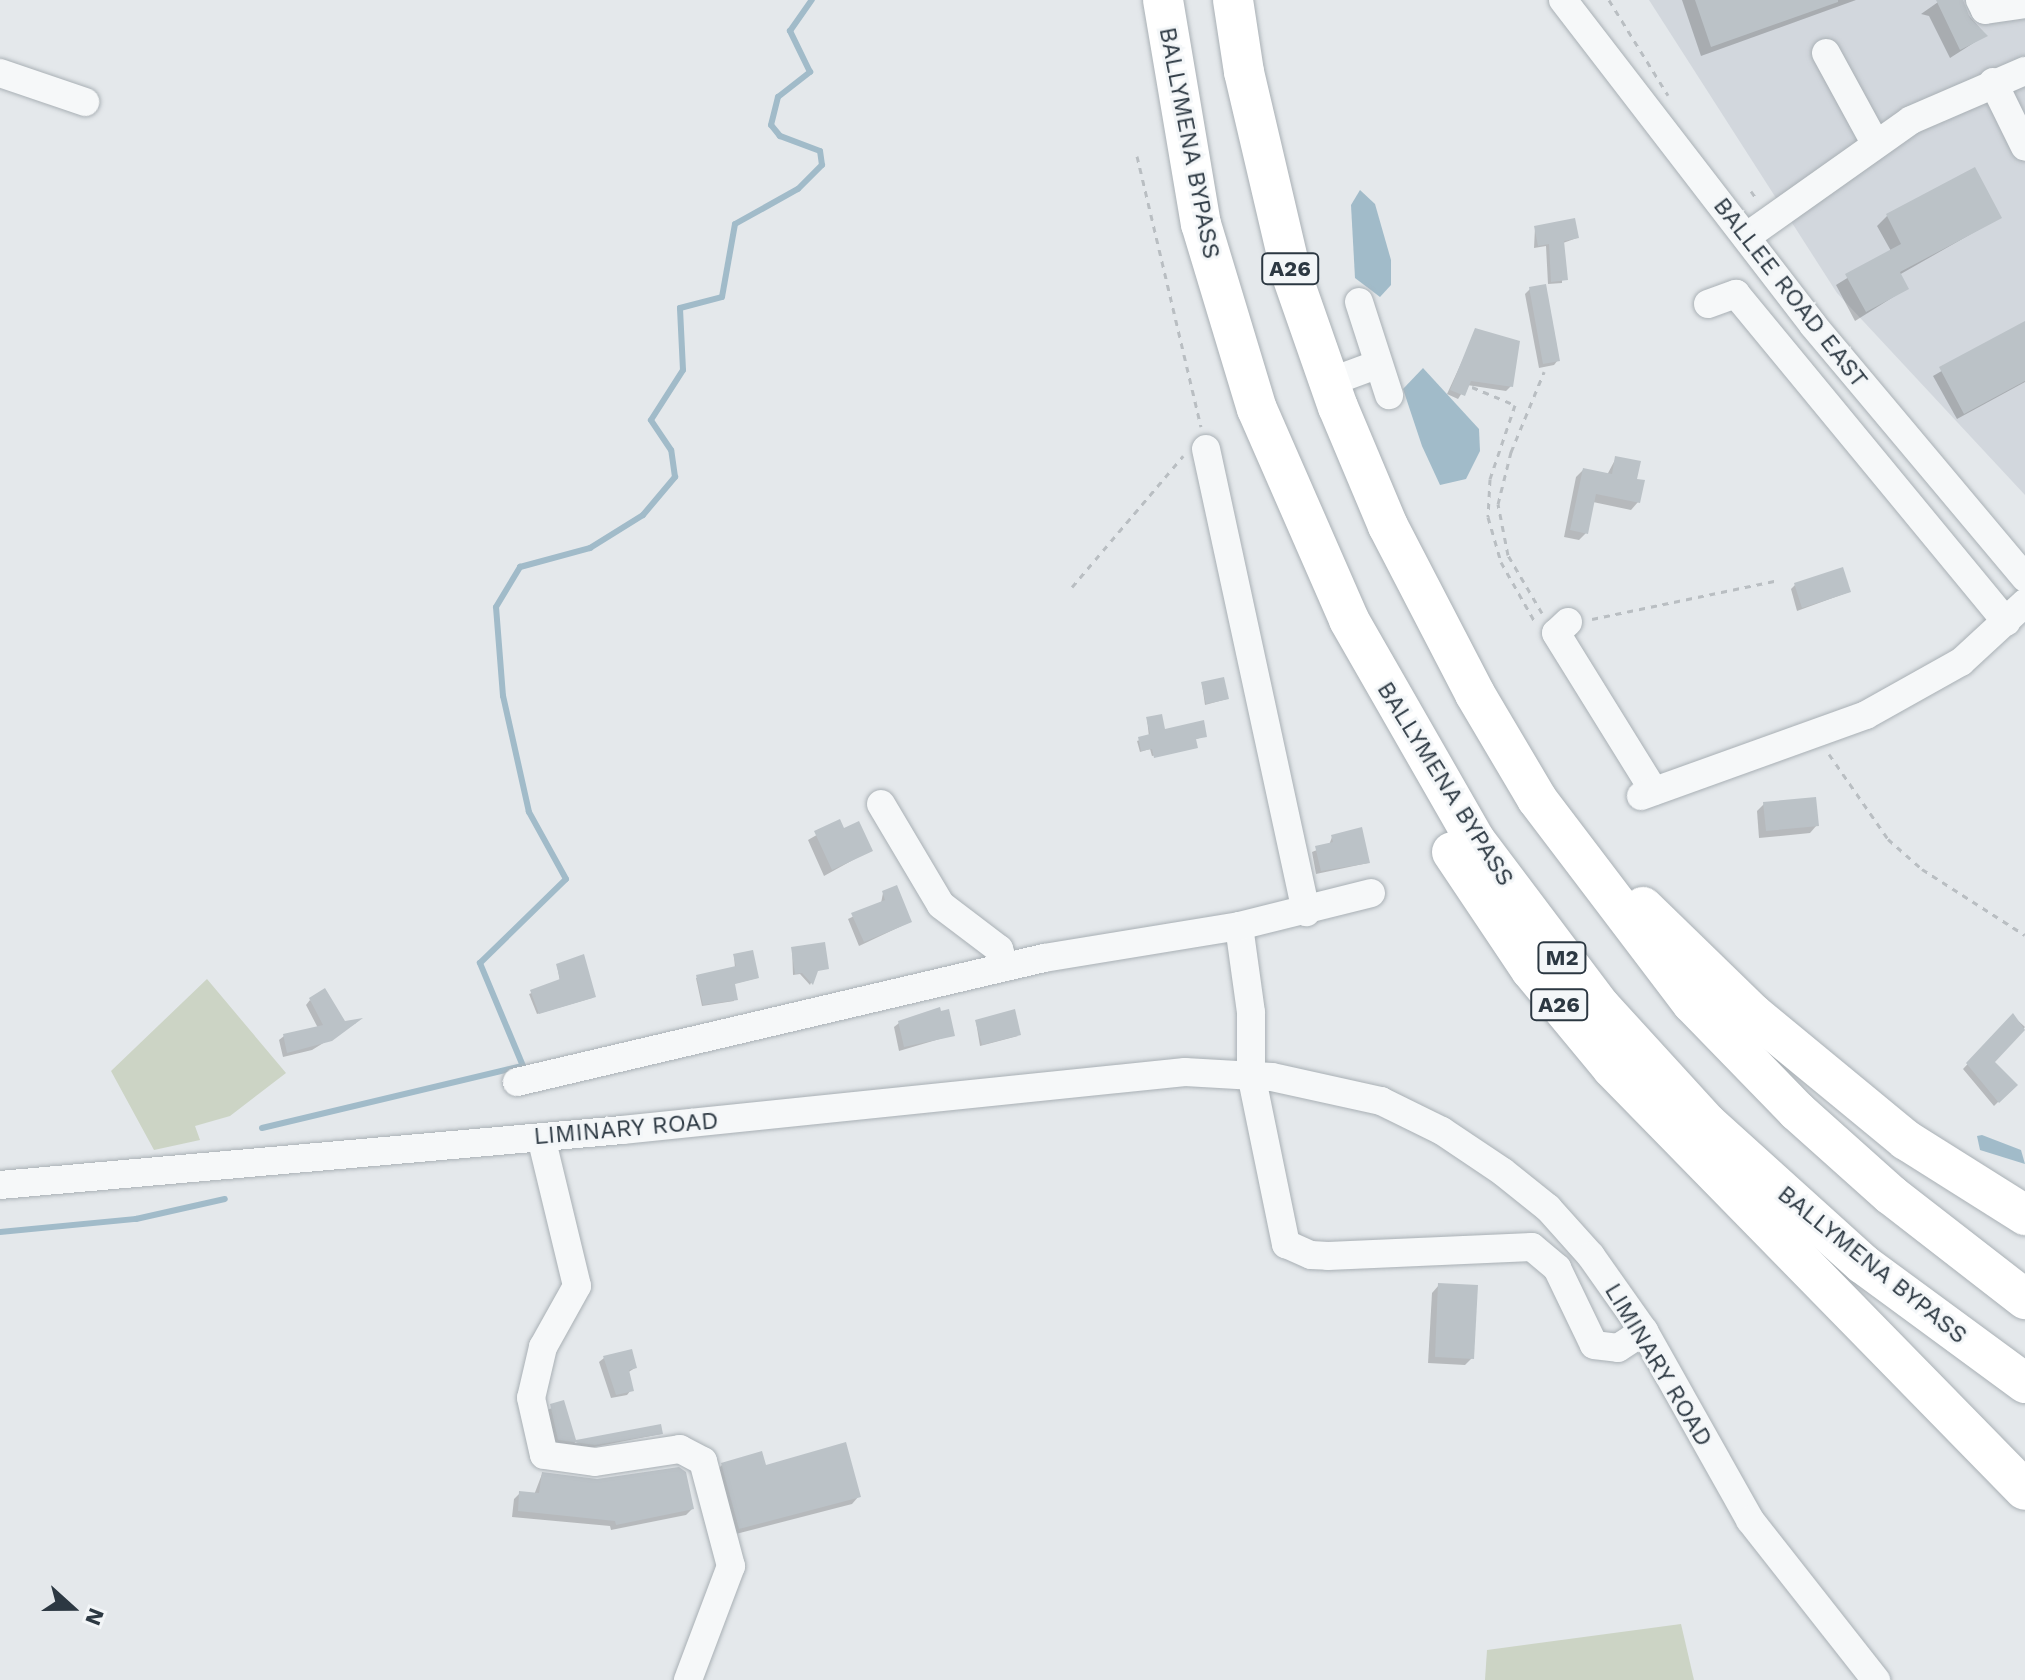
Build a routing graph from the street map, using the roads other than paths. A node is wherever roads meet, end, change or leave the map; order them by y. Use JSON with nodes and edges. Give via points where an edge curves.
{"nodes":[{"id":1,"x":1163,"y":0,"type":"edge"},
{"id":2,"x":1233,"y":0,"type":"edge"},
{"id":3,"x":1563,"y":0,"type":"edge"},
{"id":4,"x":1980,"y":0,"type":"edge"},
{"id":5,"x":2025,"y":4,"type":"edge"},
{"id":6,"x":1826,"y":53,"type":"dead end"},
{"id":7,"x":2025,"y":71,"type":"edge"},
{"id":8,"x":0,"y":73,"type":"edge"},
{"id":9,"x":1993,"y":82,"type":"junction"},
{"id":10,"x":85,"y":102,"type":"dead end"},
{"id":11,"x":1875,"y":143,"type":"junction"},
{"id":12,"x":2025,"y":147,"type":"edge"},
{"id":13,"x":1746,"y":237,"type":"junction"},
{"id":14,"x":1359,"y":302,"type":"dead end"},
{"id":15,"x":1708,"y":304,"type":"dead end"},
{"id":16,"x":1376,"y":365,"type":"junction"},
{"id":17,"x":1330,"y":382,"type":"junction"},
{"id":18,"x":1389,"y":395,"type":"dead end"},
{"id":19,"x":1257,"y":409,"type":"junction"},
{"id":20,"x":1206,"y":449,"type":"road end"},
{"id":21,"x":1388,"y":526,"type":"junction"},
{"id":22,"x":2025,"y":578,"type":"edge"},
{"id":23,"x":2016,"y":612,"type":"edge"},
{"id":24,"x":1556,"y":630,"type":"road end"},
{"id":25,"x":881,"y":804,"type":"dead end"},
{"id":26,"x":1371,"y":893,"type":"dead end"},
{"id":27,"x":1306,"y":912,"type":"junction"},
{"id":28,"x":1239,"y":926,"type":"junction"},
{"id":29,"x":1005,"y":967,"type":"junction"},
{"id":30,"x":1251,"y":1074,"type":"junction"},
{"id":31,"x":517,"y":1082,"type":"dead end"},
{"id":32,"x":541,"y":1137,"type":"junction"},
{"id":33,"x":0,"y":1185,"type":"edge"},
{"id":34,"x":2025,"y":1215,"type":"edge"},
{"id":35,"x":2025,"y":1299,"type":"edge"},
{"id":36,"x":1644,"y":1331,"type":"junction"},
{"id":37,"x":2025,"y":1383,"type":"edge"},
{"id":38,"x":2025,"y":1490,"type":"edge"},
{"id":39,"x":1876,"y":1679,"type":"edge"},
{"id":40,"x":688,"y":1680,"type":"edge"}],
"edges":[{"from":1,"to":19,"type":"highway","name":"BALLYMENA BYPASS","number":"A26","via":[[1201,224]]},
{"from":2,"to":17,"type":"highway","number":"A26","via":[[1244,72],[1291,273]]},
{"from":3,"to":13,"type":"street","name":"BALLEE ROAD EAST"},
{"from":4,"to":5,"type":"street","via":[[1985,10]]},
{"from":6,"to":11,"type":"street"},
{"from":7,"to":9,"type":"street"},
{"from":8,"to":10,"type":"street"},
{"from":9,"to":11,"type":"street"},
{"from":9,"to":12,"type":"street"},
{"from":11,"to":13,"type":"street"},
{"from":13,"to":22,"type":"street","name":"BALLEE ROAD EAST"},
{"from":14,"to":16,"type":"street"},
{"from":15,"to":23,"type":"street","via":[[1736,294]]},
{"from":16,"to":17,"type":"street"},
{"from":16,"to":18,"type":"street"},
{"from":17,"to":21,"type":"highway","number":"A26"},
{"from":19,"to":37,"type":"highway","name":"BALLYMENA BYPASS","number":"M2","via":[[1387,692],[1475,840],[1535,925],[1653,1067],[1761,1175],[1863,1264]]},
{"from":19,"to":38,"type":"highway","number":"A26","via":[[1272,469],[1393,746],[1459,863],[1531,970],[1654,1114]]},
{"from":20,"to":27,"type":"street"},
{"from":21,"to":34,"type":"highway","number":"A26","via":[[1546,793],[1651,915],[1753,1014],[1906,1140]]},
{"from":21,"to":35,"type":"highway","via":[[1475,694],[1537,799],[1692,1003],[1797,1111],[1891,1195]]},
{"from":23,"to":24,"type":"street","via":[[1961,662],[1911,692],[1819,732],[1648,793]]},
{"from":25,"to":29,"type":"street","via":[[941,905],[999,949]]},
{"from":26,"to":27,"type":"street"},
{"from":27,"to":28,"type":"street"},
{"from":28,"to":29,"type":"street"},
{"from":28,"to":30,"type":"street","via":[[1251,1013]]},
{"from":29,"to":31,"type":"street"},
{"from":30,"to":32,"type":"street","name":"LIMINARY ROAD","via":[[1105,1078],[926,1101]]},
{"from":30,"to":36,"type":"street","name":"LIMINARY ROAD","via":[[1381,1101],[1442,1131],[1548,1208],[1591,1256]]},
{"from":30,"to":36,"type":"street","via":[[1286,1244],[1328,1256],[1532,1247],[1557,1268],[1594,1345],[1618,1348]]},
{"from":32,"to":33,"type":"street","name":"LIMINARY ROAD"},
{"from":32,"to":40,"type":"street","via":[[577,1286],[543,1347],[531,1398],[544,1455],[595,1462],[680,1449],[703,1461],[731,1566]]},
{"from":36,"to":39,"type":"street","name":"LIMINARY ROAD","via":[[1750,1520]]}]}
